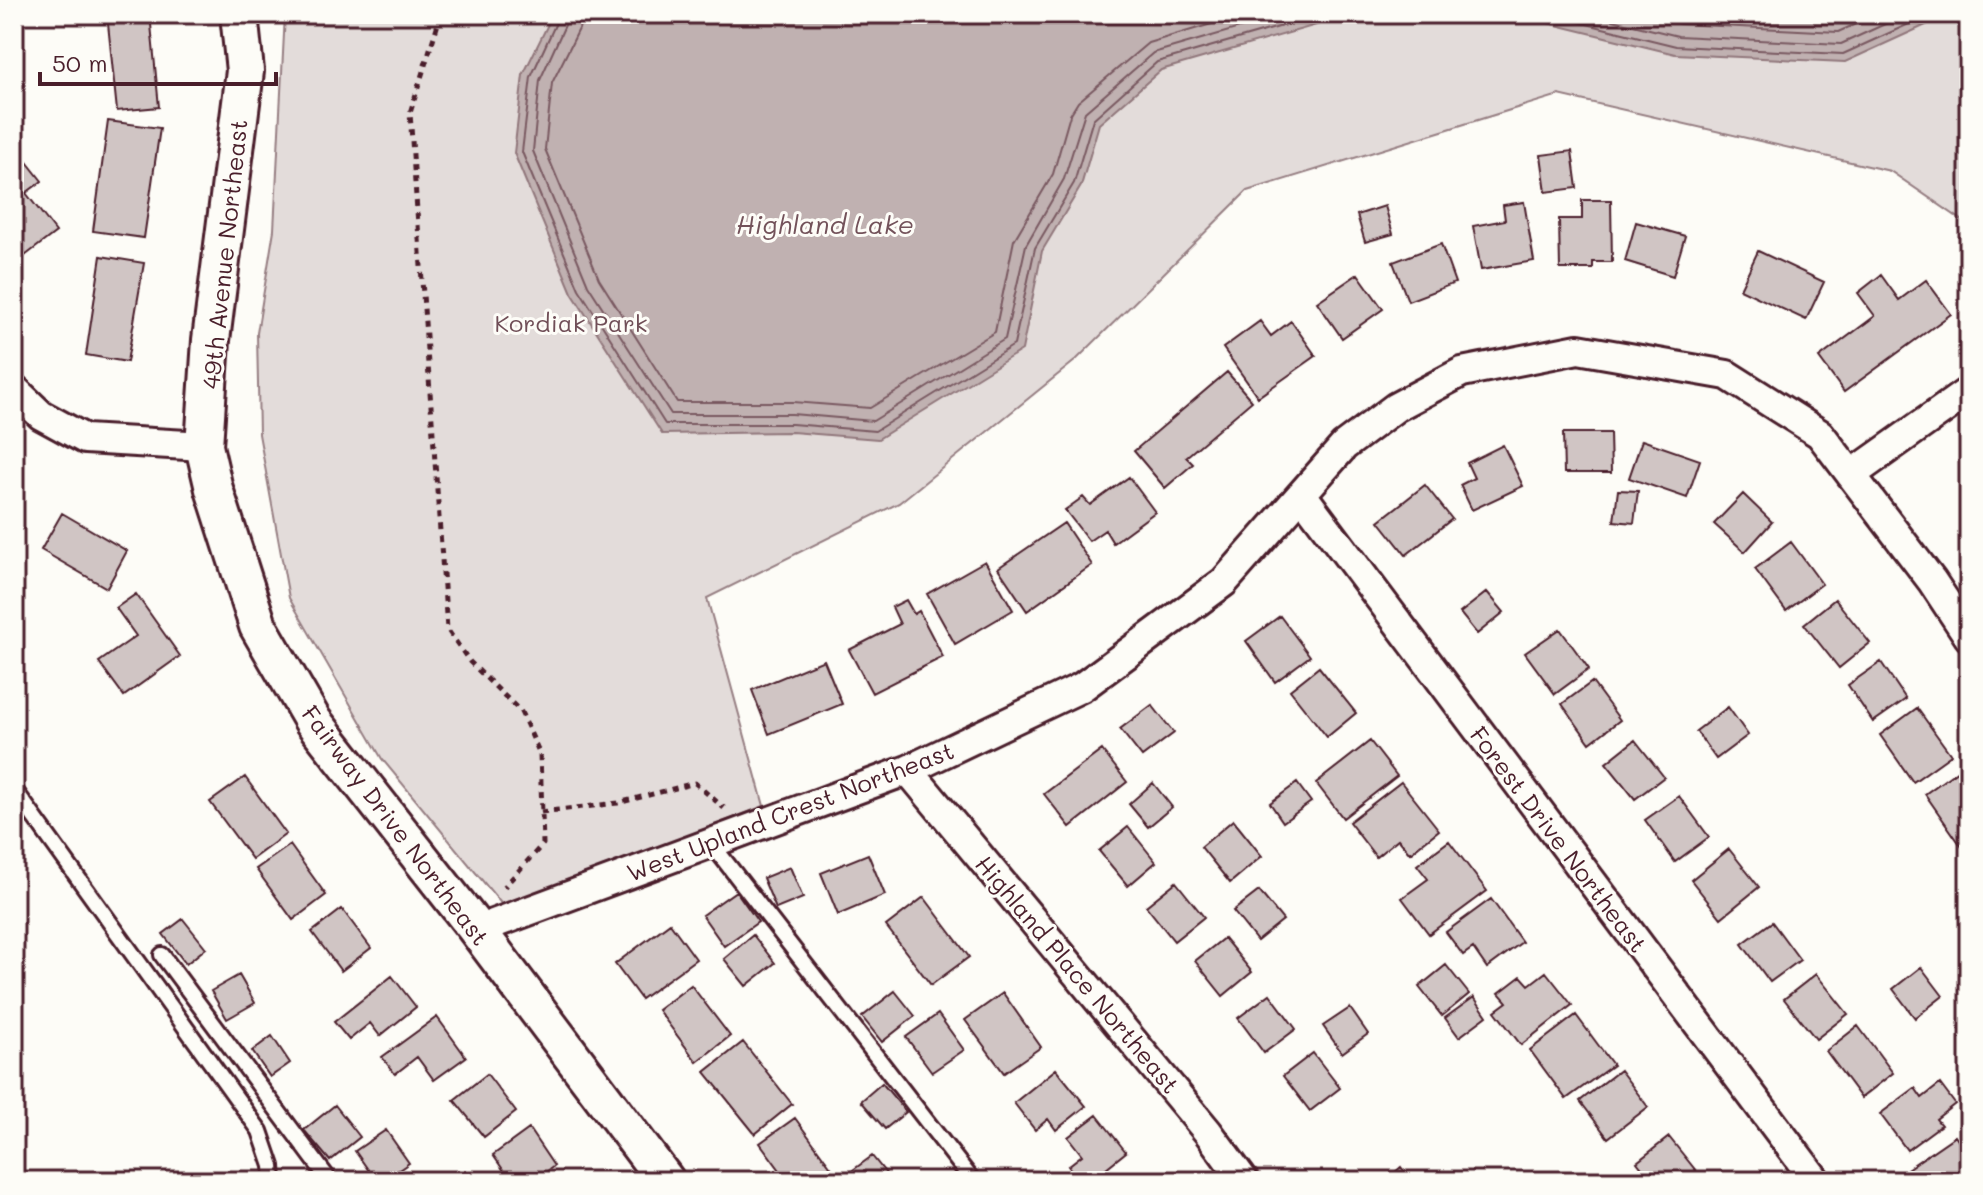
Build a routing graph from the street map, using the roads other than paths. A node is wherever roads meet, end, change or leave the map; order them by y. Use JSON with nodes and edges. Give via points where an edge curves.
{"nodes":[{"id":1,"x":239,"y":14,"type":"edge"},
{"id":2,"x":14,"y":389,"type":"edge"},
{"id":3,"x":1969,"y":391,"type":"edge"},
{"id":4,"x":204,"y":446,"type":"junction"},
{"id":5,"x":1851,"y":475,"type":"junction"},
{"id":6,"x":1303,"y":496,"type":"junction"},
{"id":7,"x":1969,"y":637,"type":"edge"},
{"id":8,"x":908,"y":770,"type":"junction"},
{"id":9,"x":14,"y":789,"type":"edge"},
{"id":10,"x":711,"y":843,"type":"junction"},
{"id":11,"x":476,"y":928,"type":"junction"},
{"id":12,"x":162,"y":955,"type":"dead end"},
{"id":13,"x":273,"y":1181,"type":"edge"},
{"id":14,"x":330,"y":1181,"type":"edge"},
{"id":15,"x":666,"y":1181,"type":"edge"},
{"id":16,"x":973,"y":1181,"type":"edge"},
{"id":17,"x":1244,"y":1181,"type":"edge"},
{"id":18,"x":1816,"y":1181,"type":"edge"}],
"edges":[{"from":1,"to":4,"type":"street","name":"49th Avenue Northeast","via":[[245,71],[211,340]]},
{"from":2,"to":4,"type":"street","via":[[41,415],[85,439]]},
{"from":3,"to":5,"type":"street"},
{"from":4,"to":11,"type":"street","name":"Fairway Drive Northeast","via":[[258,626],[313,721]]},
{"from":5,"to":6,"type":"street","name":"West Upland Crest Northeast","via":[[1820,434],[1727,375],[1578,349],[1462,372],[1396,407],[1344,446]]},
{"from":5,"to":7,"type":"street","name":"West Upland Crest Northeast"},
{"from":6,"to":8,"type":"street","name":"West Upland Crest Northeast","via":[[1224,582],[1082,687]]},
{"from":6,"to":18,"type":"street","name":"Forest Drive Northeast"},
{"from":8,"to":10,"type":"street","name":"West Upland Crest Northeast"},
{"from":8,"to":17,"type":"street","name":"Highland Place Northeast"},
{"from":9,"to":13,"type":"lane","via":[[260,1131]]},
{"from":10,"to":11,"type":"street","name":"West Upland Crest Northeast"},
{"from":10,"to":16,"type":"lane"},
{"from":11,"to":15,"type":"street","name":"Fairway Drive Northeast"},
{"from":12,"to":14,"type":"lane"}]}
